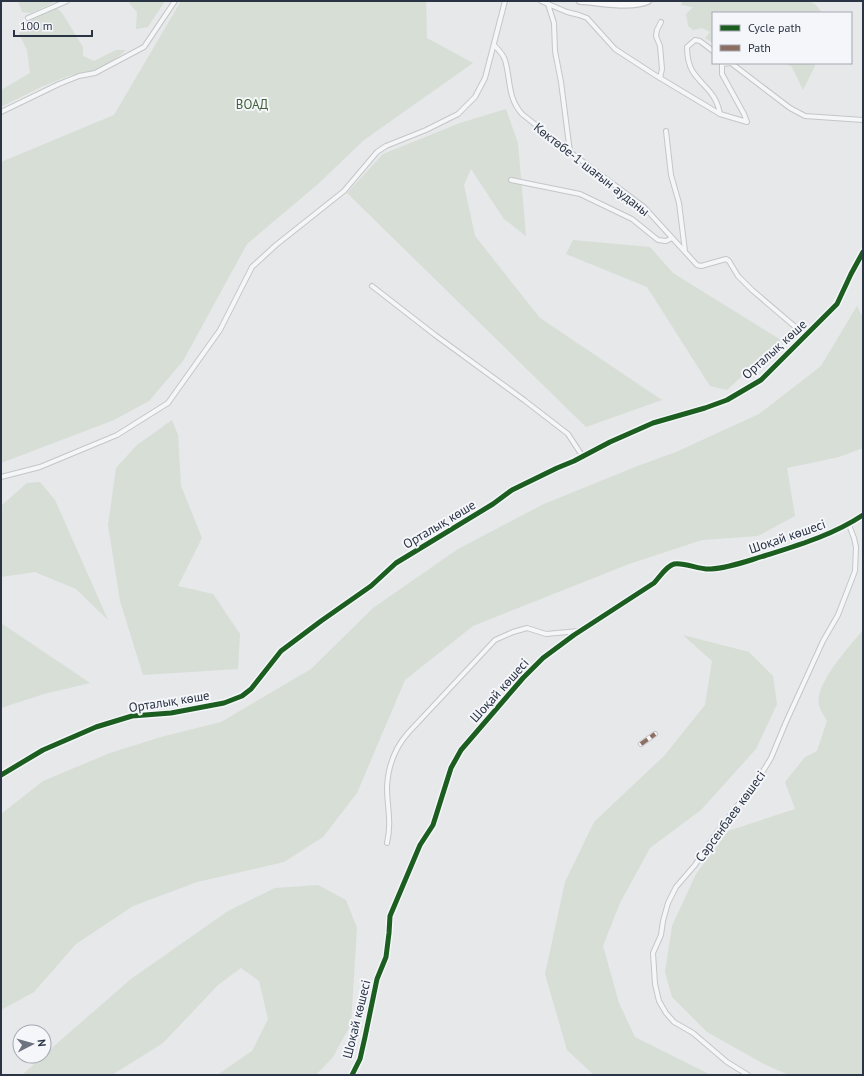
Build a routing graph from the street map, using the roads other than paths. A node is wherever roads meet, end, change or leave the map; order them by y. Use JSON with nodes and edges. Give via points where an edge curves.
{"nodes":[{"id":1,"x":67,"y":1,"type":"edge"},
{"id":2,"x":174,"y":1,"type":"edge"},
{"id":3,"x":505,"y":1,"type":"edge"},
{"id":4,"x":541,"y":1,"type":"edge"},
{"id":5,"x":580,"y":1,"type":"edge"},
{"id":6,"x":648,"y":1,"type":"edge"},
{"id":7,"x":548,"y":4,"type":"junction"},
{"id":8,"x":28,"y":18,"type":"dead end"},
{"id":9,"x":661,"y":22,"type":"dead end"},
{"id":10,"x":494,"y":45,"type":"junction"},
{"id":11,"x":712,"y":50,"type":"edge"},
{"id":12,"x":722,"y":64,"type":"edge"},
{"id":13,"x":732,"y":64,"type":"edge"},
{"id":14,"x":660,"y":78,"type":"junction"},
{"id":15,"x":1,"y":112,"type":"edge"},
{"id":16,"x":720,"y":114,"type":"junction"},
{"id":17,"x":863,"y":120,"type":"edge"},
{"id":18,"x":666,"y":132,"type":"dead end"},
{"id":19,"x":570,"y":152,"type":"junction"},
{"id":20,"x":510,"y":180,"type":"dead end"},
{"id":21,"x":672,"y":238,"type":"junction"},
{"id":22,"x":686,"y":252,"type":"junction"},
{"id":23,"x":863,"y":252,"type":"edge"},
{"id":24,"x":372,"y":286,"type":"dead end"},
{"id":25,"x":806,"y":336,"type":"junction"},
{"id":26,"x":583,"y":457,"type":"junction"},
{"id":27,"x":1,"y":477,"type":"edge"},
{"id":28,"x":863,"y":515,"type":"edge"},
{"id":29,"x":849,"y":524,"type":"junction"},
{"id":30,"x":582,"y":631,"type":"junction"},
{"id":31,"x":655,"y":734,"type":"dead end"},
{"id":32,"x":641,"y":744,"type":"dead end"},
{"id":33,"x":1,"y":775,"type":"edge"},
{"id":34,"x":387,"y":843,"type":"dead end"},
{"id":35,"x":352,"y":1075,"type":"edge"},
{"id":36,"x":748,"y":1075,"type":"edge"}],
"edges":[{"from":1,"to":8,"type":"street"},
{"from":2,"to":15,"type":"street","via":[[144,47],[95,73],[59,84]]},
{"from":3,"to":10,"type":"street"},
{"from":4,"to":7,"type":"street"},
{"from":5,"to":6,"type":"main road","via":[[628,4]]},
{"from":7,"to":14,"type":"street","via":[[587,18],[615,49]]},
{"from":7,"to":19,"type":"street","via":[[554,23],[555,51]]},
{"from":9,"to":14,"type":"street","via":[[656,36],[660,46]]},
{"from":10,"to":19,"type":"street","name":"Көктөбе-1 шағын ауданы","via":[[505,60],[515,106]]},
{"from":10,"to":27,"type":"street","via":[[485,78],[474,97],[458,114],[377,152],[344,191],[252,267],[220,330],[168,403],[118,435],[40,466]]},
{"from":11,"to":16,"type":"street","via":[[695,40],[687,47],[687,58],[693,72],[711,91],[719,105]]},
{"from":12,"to":16,"type":"street","via":[[722,74],[747,122]]},
{"from":13,"to":17,"type":"street","via":[[790,108],[805,116]]},
{"from":14,"to":16,"type":"street"},
{"from":18,"to":22,"type":"street","via":[[671,175],[679,203]]},
{"from":19,"to":21,"type":"street","name":"Көктөбе-1 шағын ауданы","via":[[644,207]]},
{"from":20,"to":21,"type":"street","via":[[580,194],[632,219],[658,240]]},
{"from":21,"to":22,"type":"street","name":"Көктөбе-1 шағын ауданы"},
{"from":22,"to":25,"type":"street","name":"Көктөбе-1 шағын ауданы","via":[[701,266],[723,258],[729,261],[738,276],[752,290]]},
{"from":23,"to":25,"type":"street","name":"Орталық көше","via":[[837,304]]},
{"from":24,"to":26,"type":"street","via":[[568,434]]},
{"from":25,"to":26,"type":"street","name":"Орталық көше","via":[[761,380],[727,400],[653,423]]},
{"from":26,"to":33,"type":"street","name":"Орталық көше","via":[[512,490],[396,563],[371,586],[281,651],[242,696],[224,703],[178,712],[132,716],[96,727],[43,750]]},
{"from":28,"to":29,"type":"street","name":"Шоқай көшесі"},
{"from":29,"to":30,"type":"street","name":"Шоқай көшесі","via":[[822,537],[734,565],[702,569],[672,565],[654,583]]},
{"from":29,"to":36,"type":"street","name":"Сәрсенбаев көшесі","via":[[856,547],[855,571],[838,615],[823,641],[773,753],[760,776],[676,887],[653,953],[655,984],[659,1001],[666,1013],[674,1022],[693,1033],[727,1062]]},
{"from":30,"to":34,"type":"street","via":[[546,634],[526,628],[496,640],[413,727],[396,748],[389,770],[387,788],[390,825]]},
{"from":30,"to":35,"type":"street","name":"Шоқай көшесі","via":[[542,658],[461,750],[451,768],[433,825],[420,844],[390,916],[386,957],[377,979],[360,1059]]},
{"from":31,"to":32,"type":"street"}]}
